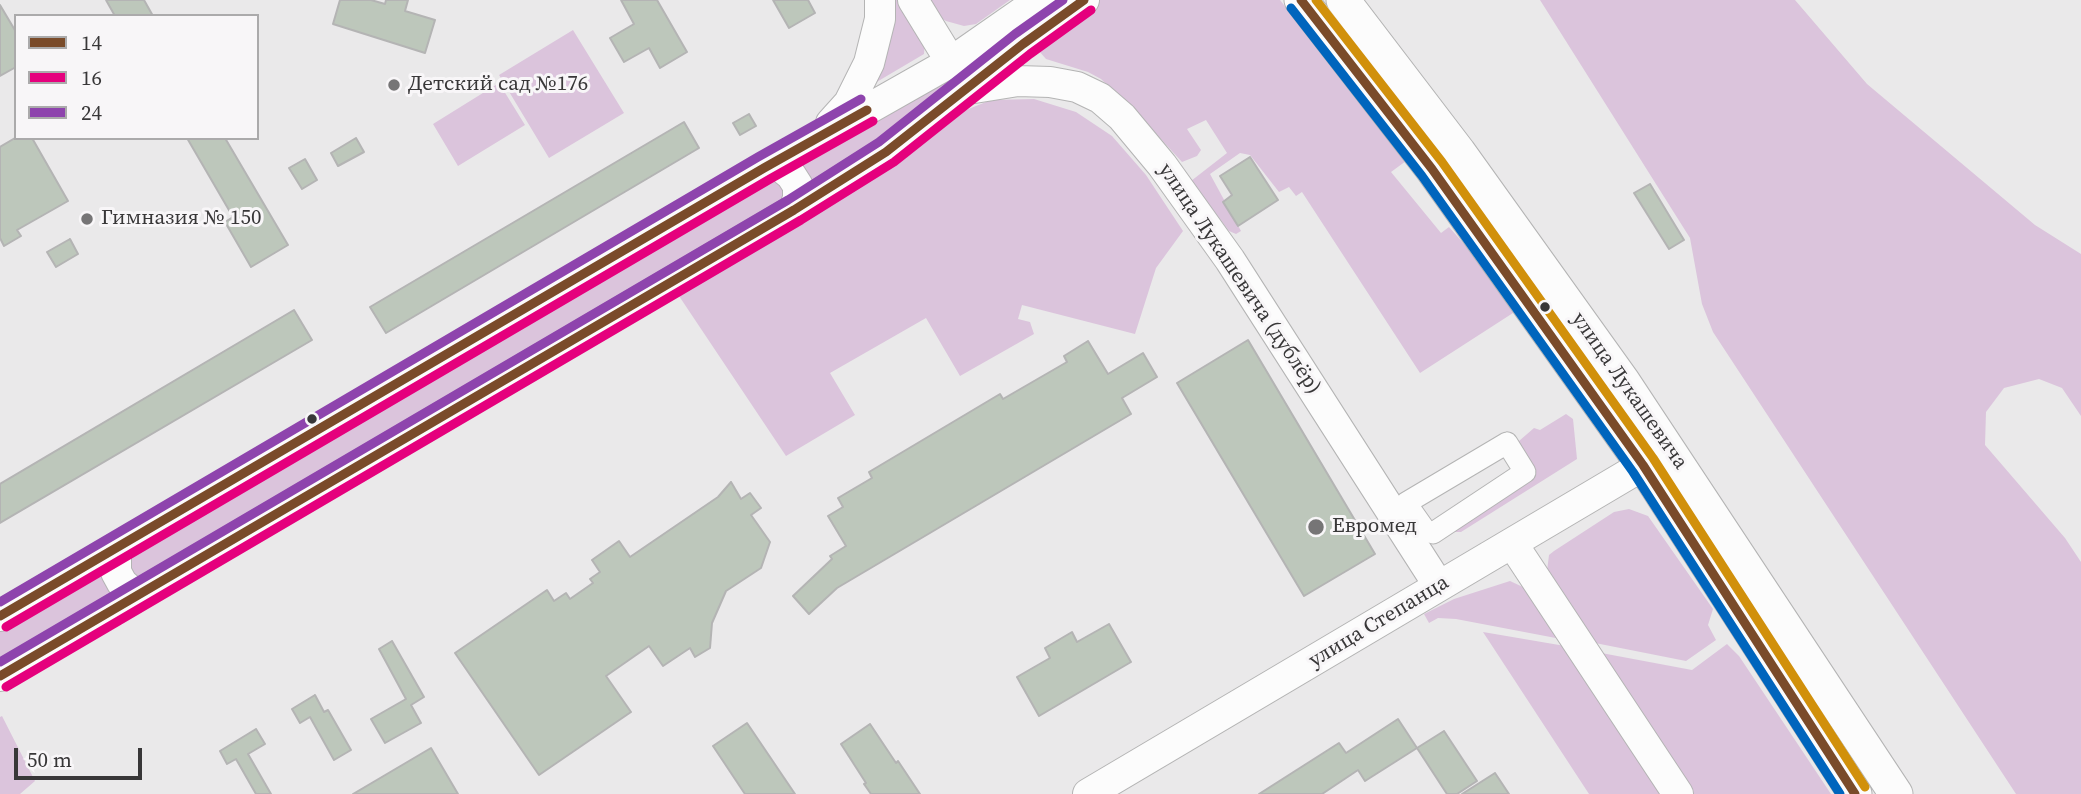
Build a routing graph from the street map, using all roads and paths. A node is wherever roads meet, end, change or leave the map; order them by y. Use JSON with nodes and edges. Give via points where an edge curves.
{"nodes":[{"id":1,"x":880,"y":0,"type":"edge"},
{"id":2,"x":913,"y":0,"type":"edge"},
{"id":3,"x":1040,"y":0,"type":"edge"},
{"id":4,"x":1084,"y":0,"type":"edge"},
{"id":5,"x":1301,"y":0,"type":"edge"},
{"id":6,"x":1343,"y":0,"type":"edge"},
{"id":7,"x":1023,"y":44,"type":"junction"},
{"id":8,"x":951,"y":62,"type":"junction"},
{"id":9,"x":1050,"y":82,"type":"junction"},
{"id":10,"x":966,"y":89,"type":"junction"},
{"id":11,"x":820,"y":136,"type":"junction"},
{"id":12,"x":769,"y":165,"type":"junction"},
{"id":13,"x":794,"y":210,"type":"junction"},
{"id":14,"x":1657,"y":457,"type":"junction"},
{"id":15,"x":1525,"y":472,"type":"joint"},
{"id":16,"x":1512,"y":543,"type":"junction"},
{"id":17,"x":116,"y":548,"type":"junction"},
{"id":18,"x":1439,"y":586,"type":"junction"},
{"id":19,"x":140,"y":594,"type":"junction"},
{"id":20,"x":0,"y":616,"type":"edge"},
{"id":21,"x":0,"y":676,"type":"edge"},
{"id":22,"x":1088,"y":794,"type":"edge"},
{"id":23,"x":1678,"y":794,"type":"edge"},
{"id":24,"x":1855,"y":794,"type":"edge"},
{"id":25,"x":1896,"y":794,"type":"edge"}],
"edges":[{"from":1,"to":11,"type":"main road","via":[[869,63],[849,103]]},
{"from":2,"to":8,"type":"main road"},
{"from":3,"to":8,"type":"main road"},
{"from":4,"to":7,"type":"main road"},
{"from":5,"to":14,"type":"main road","name":"улица Лукашевича"},
{"from":6,"to":14,"type":"main road","name":"улица Лукашевича","via":[[1460,152]]},
{"from":7,"to":9,"type":"main road","via":[[1029,67]]},
{"from":7,"to":10,"type":"main road"},
{"from":8,"to":11,"type":"main road"},
{"from":9,"to":10,"type":"main road","name":"улица Лукашевича (дублёр)","via":[[1018,81]]},
{"from":9,"to":18,"type":"main road","name":"улица Лукашевича (дублёр)","via":[[1100,98],[1162,164],[1230,260]]},
{"from":10,"to":13,"type":"main road","via":[[886,152]]},
{"from":11,"to":12,"type":"main road"},
{"from":12,"to":13,"type":"main road","via":[[792,175],[798,186]]},
{"from":12,"to":17,"type":"main road"},
{"from":13,"to":19,"type":"main road"},
{"from":14,"to":16,"type":"main road","name":"улица Степанца"},
{"from":14,"to":24,"type":"main road","name":"улица Лукашевича"},
{"from":14,"to":25,"type":"main road","name":"улица Лукашевича"},
{"from":15,"to":15,"type":"street","via":[[1507,443],[1406,503],[1425,530],[1433,533]]},
{"from":16,"to":18,"type":"main road","name":"улица Степанца"},
{"from":16,"to":23,"type":"main road"},
{"from":17,"to":19,"type":"main road","via":[[114,561],[122,583]]},
{"from":17,"to":20,"type":"main road"},
{"from":18,"to":22,"type":"main road","name":"улица Степанца"},
{"from":19,"to":21,"type":"main road"}]}
